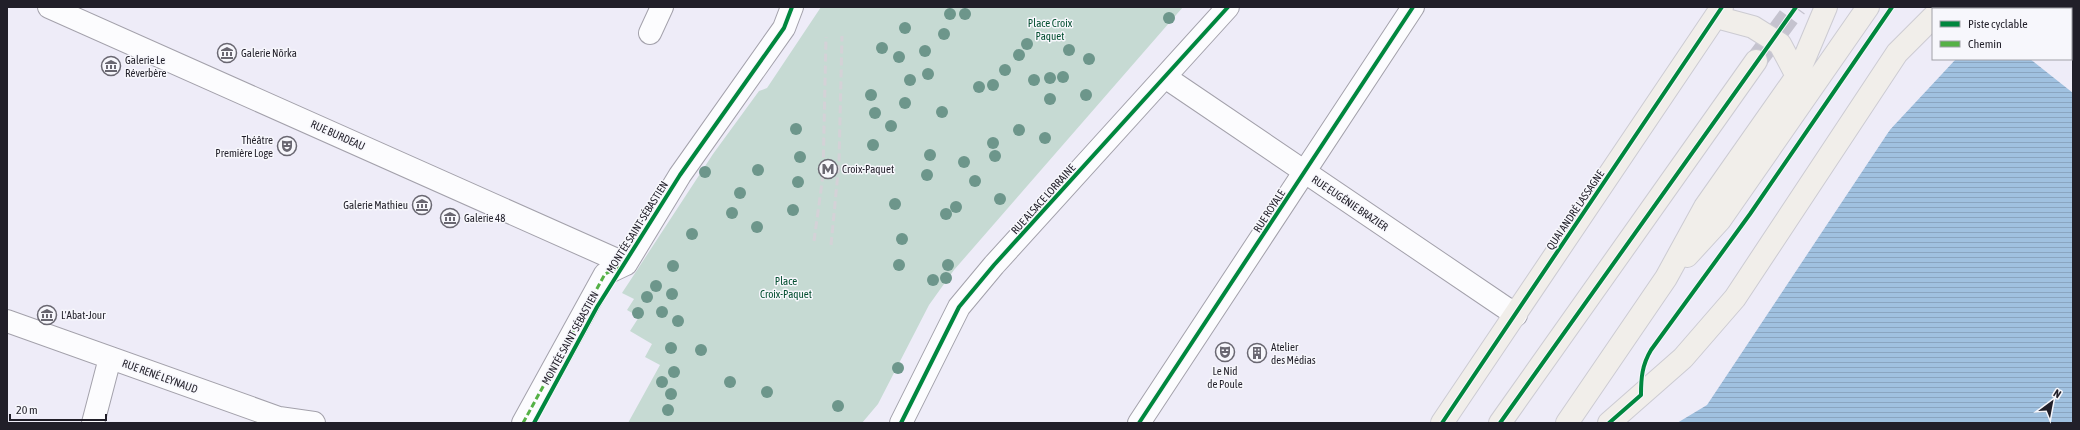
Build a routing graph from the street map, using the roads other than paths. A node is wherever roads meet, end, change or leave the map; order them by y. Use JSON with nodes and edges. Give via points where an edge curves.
{"nodes":[{"id":1,"x":49,"y":7,"type":"edge"},
{"id":2,"x":662,"y":7,"type":"edge"},
{"id":3,"x":792,"y":7,"type":"edge"},
{"id":4,"x":1228,"y":7,"type":"edge"},
{"id":5,"x":1413,"y":7,"type":"edge"},
{"id":6,"x":1826,"y":7,"type":"edge"},
{"id":7,"x":1868,"y":7,"type":"edge"},
{"id":8,"x":1719,"y":12,"type":"edge"},
{"id":9,"x":1932,"y":18,"type":"edge"},
{"id":10,"x":650,"y":33,"type":"dead end"},
{"id":11,"x":1756,"y":61,"type":"tunnel mouth"},
{"id":12,"x":1797,"y":76,"type":"junction"},
{"id":13,"x":1165,"y":77,"type":"junction"},
{"id":14,"x":1305,"y":172,"type":"junction"},
{"id":15,"x":626,"y":264,"type":"junction"},
{"id":16,"x":1666,"y":278,"type":"junction"},
{"id":17,"x":1516,"y":315,"type":"junction"},
{"id":18,"x":7,"y":321,"type":"edge"},
{"id":19,"x":110,"y":358,"type":"junction"},
{"id":20,"x":93,"y":423,"type":"edge"},
{"id":21,"x":314,"y":423,"type":"edge"},
{"id":22,"x":523,"y":423,"type":"edge"},
{"id":23,"x":901,"y":423,"type":"edge"},
{"id":24,"x":1139,"y":423,"type":"edge"},
{"id":25,"x":1442,"y":423,"type":"edge"},
{"id":26,"x":1500,"y":423,"type":"edge"},
{"id":27,"x":1567,"y":423,"type":"edge"},
{"id":28,"x":1609,"y":423,"type":"edge"}],
"edges":[{"from":1,"to":15,"type":"street","name":"RUE BURDEAU"},
{"from":2,"to":10,"type":"street"},
{"from":3,"to":15,"type":"street","name":"MONTÉE SAINT-SÉBASTIEN","via":[[784,28],[680,175]]},
{"from":4,"to":13,"type":"street","name":"RUE ALSACE LORRAINE"},
{"from":5,"to":14,"type":"street","name":"RUE ROYALE"},
{"from":6,"to":12,"type":"main road"},
{"from":7,"to":16,"type":"main road","via":[[1720,220]]},
{"from":8,"to":12,"type":"main road","via":[[1754,27],[1780,44]]},
{"from":8,"to":17,"type":"main road","name":"QUAI ANDRÉ LASSAGNE"},
{"from":9,"to":28,"type":"main road","via":[[1897,53],[1735,298],[1683,358]]},
{"from":11,"to":26,"type":"main road"},
{"from":12,"to":16,"type":"main road","via":[[1705,207]]},
{"from":13,"to":14,"type":"street","name":"RUE EUGÉNIE BRAZIER"},
{"from":13,"to":23,"type":"street","name":"RUE ALSACE LORRAINE","via":[[959,307]]},
{"from":14,"to":17,"type":"street","name":"RUE EUGÉNIE BRAZIER"},
{"from":14,"to":24,"type":"street","name":"RUE ROYALE"},
{"from":15,"to":22,"type":"street","name":"MONTÉE SAINT SÉBASTIEN","via":[[605,274]]},
{"from":16,"to":27,"type":"main road"},
{"from":17,"to":25,"type":"main road","name":"QUAI ANDRÉ LASSAGNE"},
{"from":18,"to":19,"type":"street","name":"RUE RENÉ LEYNAUD"},
{"from":19,"to":20,"type":"street"},
{"from":19,"to":21,"type":"street","name":"RUE RENÉ LEYNAUD","via":[[279,418]]}]}
